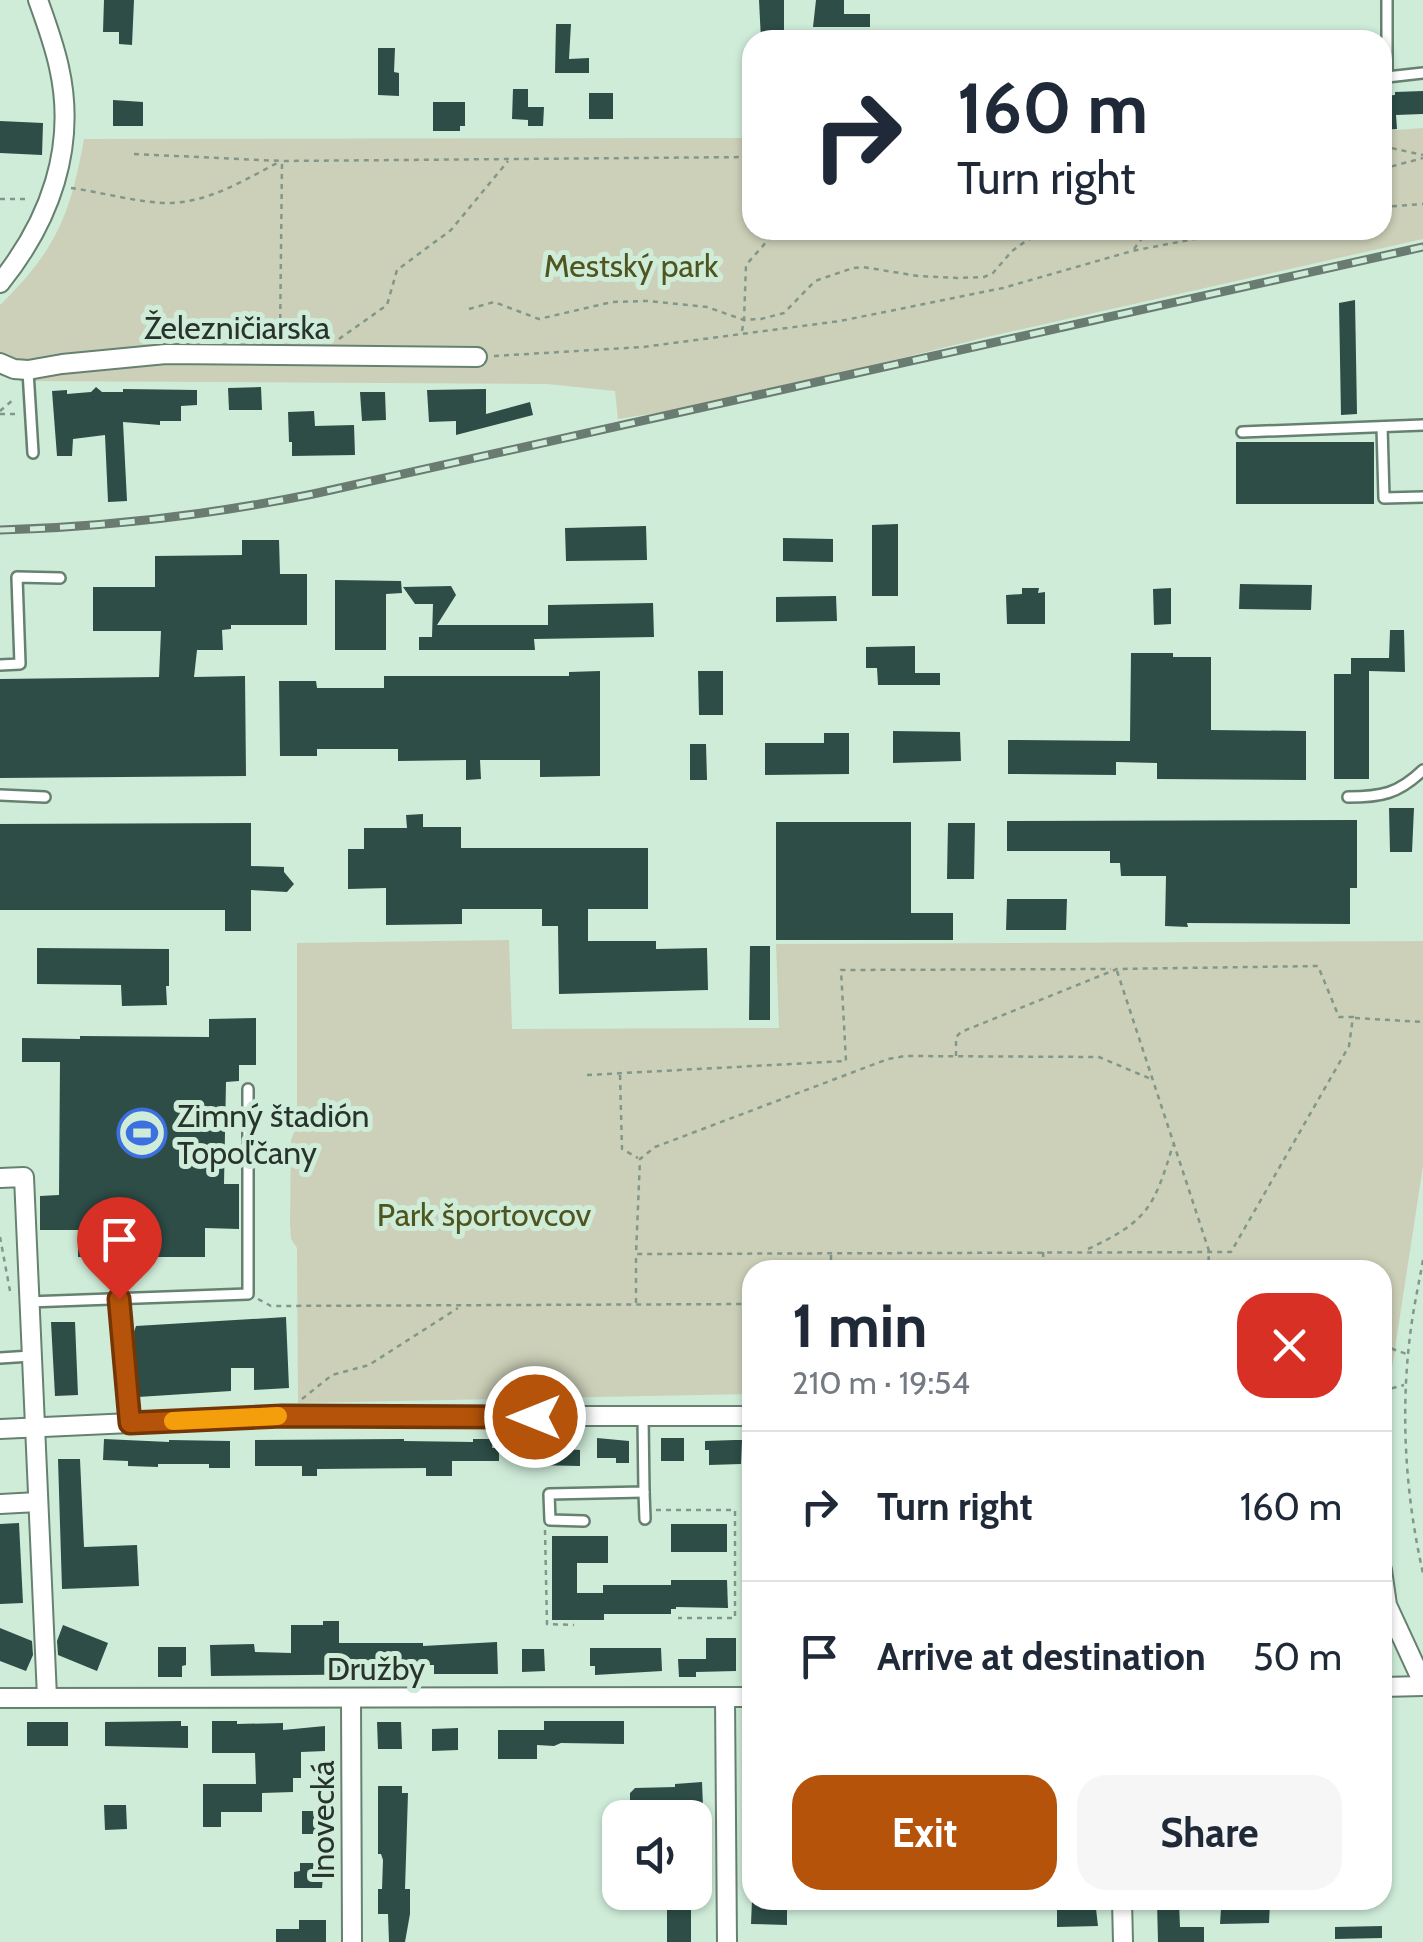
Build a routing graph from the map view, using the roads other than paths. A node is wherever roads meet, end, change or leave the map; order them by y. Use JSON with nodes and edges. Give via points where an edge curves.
{"nodes":[{"id":1,"x":38,"y":0,"type":"edge"},
{"id":2,"x":1387,"y":0,"type":"edge"},
{"id":3,"x":1386,"y":30,"type":"edge"},
{"id":4,"x":1423,"y":73,"type":"edge"},
{"id":5,"x":1392,"y":78,"type":"edge"},
{"id":6,"x":0,"y":283,"type":"edge"},
{"id":7,"x":477,"y":357,"type":"road end"},
{"id":8,"x":0,"y":363,"type":"edge"},
{"id":9,"x":28,"y":379,"type":"junction"},
{"id":10,"x":1423,"y":425,"type":"edge"},
{"id":11,"x":1382,"y":426,"type":"junction"},
{"id":12,"x":1242,"y":432,"type":"dead end"},
{"id":13,"x":33,"y":452,"type":"dead end"},
{"id":14,"x":1423,"y":497,"type":"edge"},
{"id":15,"x":60,"y":578,"type":"dead end"},
{"id":16,"x":0,"y":664,"type":"edge"},
{"id":17,"x":1423,"y":770,"type":"edge"},
{"id":18,"x":0,"y":795,"type":"edge"},
{"id":19,"x":1348,"y":797,"type":"dead end"},
{"id":20,"x":45,"y":798,"type":"dead end"},
{"id":21,"x":248,"y":1089,"type":"dead end"},
{"id":22,"x":0,"y":1178,"type":"edge"},
{"id":23,"x":119,"y":1299,"type":"junction"},
{"id":24,"x":28,"y":1304,"type":"junction"},
{"id":25,"x":31,"y":1356,"type":"junction"},
{"id":26,"x":0,"y":1358,"type":"edge"},
{"id":27,"x":742,"y":1416,"type":"edge"},
{"id":28,"x":643,"y":1417,"type":"junction"},
{"id":29,"x":130,"y":1423,"type":"junction"},
{"id":30,"x":34,"y":1426,"type":"junction"},
{"id":31,"x":0,"y":1428,"type":"edge"},
{"id":32,"x":644,"y":1492,"type":"junction"},
{"id":33,"x":38,"y":1502,"type":"junction"},
{"id":34,"x":0,"y":1504,"type":"edge"},
{"id":35,"x":645,"y":1514,"type":"road end"},
{"id":36,"x":584,"y":1521,"type":"dead end"},
{"id":37,"x":1392,"y":1616,"type":"edge"},
{"id":38,"x":1423,"y":1684,"type":"edge"},
{"id":39,"x":1392,"y":1686,"type":"edge"},
{"id":40,"x":47,"y":1697,"type":"junction"},
{"id":41,"x":726,"y":1697,"type":"junction"},
{"id":42,"x":742,"y":1697,"type":"edge"},
{"id":43,"x":0,"y":1698,"type":"edge"},
{"id":44,"x":351,"y":1698,"type":"junction"},
{"id":45,"x":1122,"y":1910,"type":"edge"},
{"id":46,"x":352,"y":1942,"type":"edge"},
{"id":47,"x":728,"y":1942,"type":"edge"},
{"id":48,"x":1123,"y":1942,"type":"edge"}],
"edges":[{"from":1,"to":6,"type":"street","via":[[60,70],[62,157],[41,221]]},
{"from":2,"to":3,"type":"lane"},
{"from":4,"to":5,"type":"lane"},
{"from":7,"to":9,"type":"street","name":"Železničiarska","via":[[166,354],[62,364]]},
{"from":8,"to":9,"type":"street","name":"Železničiarska"},
{"from":9,"to":13,"type":"lane"},
{"from":10,"to":11,"type":"lane"},
{"from":11,"to":12,"type":"lane"},
{"from":11,"to":14,"type":"lane","via":[[1384,498]]},
{"from":15,"to":16,"type":"lane","via":[[17,577],[20,664]]},
{"from":17,"to":19,"type":"lane","via":[[1379,797]]},
{"from":18,"to":20,"type":"lane"},
{"from":21,"to":23,"type":"lane","via":[[248,1294]]},
{"from":22,"to":24,"type":"street","via":[[24,1177]]},
{"from":23,"to":24,"type":"lane"},
{"from":23,"to":29,"type":"lane"},
{"from":24,"to":25,"type":"street"},
{"from":25,"to":26,"type":"lane"},
{"from":25,"to":30,"type":"street"},
{"from":27,"to":28,"type":"street"},
{"from":28,"to":29,"type":"street","via":[[282,1416]]},
{"from":28,"to":32,"type":"lane"},
{"from":29,"to":30,"type":"street"},
{"from":30,"to":31,"type":"street"},
{"from":30,"to":33,"type":"street"},
{"from":32,"to":35,"type":"lane"},
{"from":32,"to":36,"type":"lane","via":[[550,1494],[550,1520]]},
{"from":33,"to":34,"type":"street"},
{"from":33,"to":40,"type":"street"},
{"from":37,"to":38,"type":"street"},
{"from":38,"to":39,"type":"street"},
{"from":40,"to":43,"type":"street","name":"Družby"},
{"from":40,"to":44,"type":"street","name":"Družby"},
{"from":41,"to":42,"type":"street","name":"Družby"},
{"from":41,"to":44,"type":"street","name":"Družby"},
{"from":41,"to":47,"type":"street"},
{"from":44,"to":46,"type":"street","name":"Inovecká"},
{"from":45,"to":48,"type":"street"}]}
